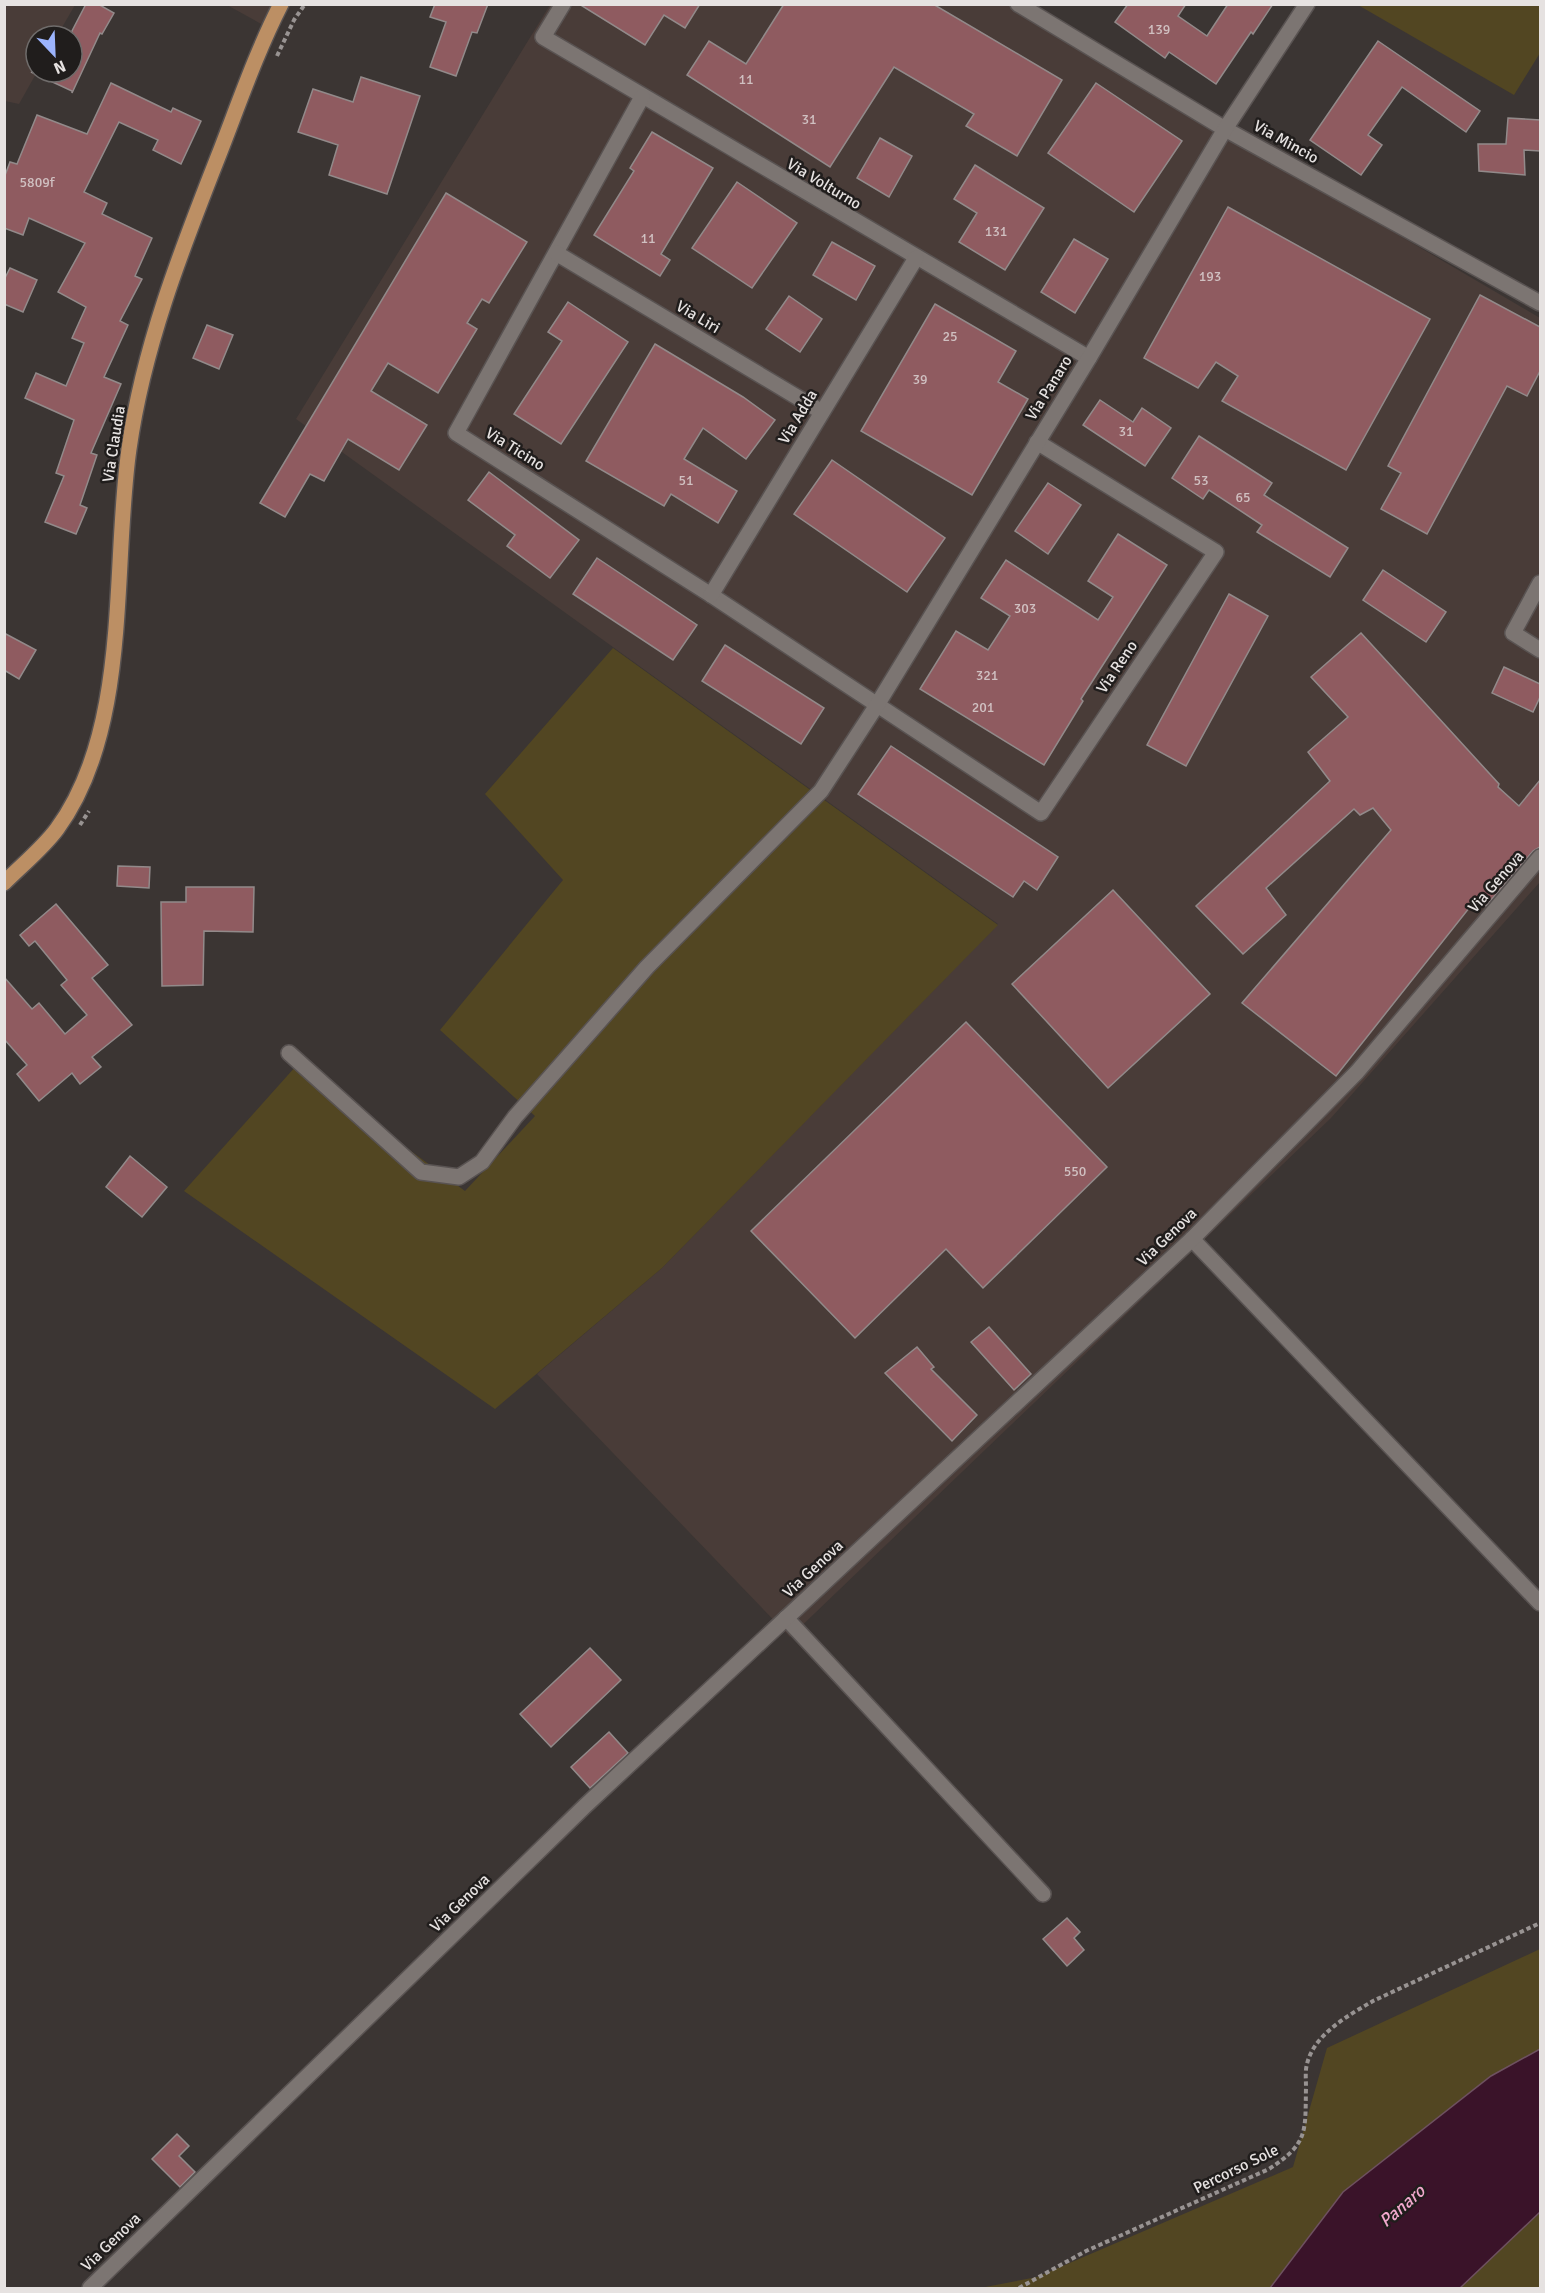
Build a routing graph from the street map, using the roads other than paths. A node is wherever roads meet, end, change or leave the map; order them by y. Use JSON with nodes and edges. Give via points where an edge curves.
{"nodes":[{"id":1,"x":281,"y":4,"type":"edge"},
{"id":2,"x":563,"y":4,"type":"edge"},
{"id":3,"x":1018,"y":4,"type":"edge"},
{"id":4,"x":1307,"y":4,"type":"edge"},
{"id":5,"x":642,"y":97,"type":"junction"},
{"id":6,"x":1225,"y":129,"type":"junction"},
{"id":7,"x":556,"y":253,"type":"junction"},
{"id":8,"x":916,"y":258,"type":"junction"},
{"id":9,"x":1540,"y":303,"type":"edge"},
{"id":10,"x":1089,"y":358,"type":"junction"},
{"id":11,"x":822,"y":412,"type":"junction"},
{"id":12,"x":1037,"y":442,"type":"junction"},
{"id":13,"x":1540,"y":582,"type":"edge"},
{"id":14,"x":711,"y":595,"type":"junction"},
{"id":15,"x":1540,"y":650,"type":"edge"},
{"id":16,"x":877,"y":705,"type":"junction"},
{"id":17,"x":1540,"y":857,"type":"edge"},
{"id":18,"x":4,"y":883,"type":"edge"},
{"id":19,"x":289,"y":1053,"type":"dead end"},
{"id":20,"x":1192,"y":1239,"type":"junction"},
{"id":21,"x":1540,"y":1603,"type":"edge"},
{"id":22,"x":786,"y":1618,"type":"junction"},
{"id":23,"x":1043,"y":1894,"type":"dead end"},
{"id":24,"x":90,"y":2289,"type":"edge"}],
"edges":[{"from":1,"to":18,"type":"main road","name":"Via Claudia","via":[[178,259],[149,358],[129,448],[111,669],[96,753],[57,829]]},
{"from":2,"to":5,"type":"street","name":"Via Volturno","via":[[543,37]]},
{"from":3,"to":6,"type":"street","name":"Via Mincio"},
{"from":4,"to":6,"type":"street","name":"Via Panaro"},
{"from":5,"to":7,"type":"street","name":"Via Ticino"},
{"from":5,"to":8,"type":"street","name":"Via Volturno"},
{"from":6,"to":9,"type":"street","name":"Via Mincio"},
{"from":6,"to":10,"type":"street","name":"Via Panaro"},
{"from":7,"to":11,"type":"street","name":"Via Liri"},
{"from":7,"to":14,"type":"street","name":"Via Ticino","via":[[456,433]]},
{"from":8,"to":10,"type":"street","name":"Via Volturno"},
{"from":8,"to":11,"type":"street","name":"Via Adda"},
{"from":10,"to":12,"type":"street","name":"Via Panaro"},
{"from":11,"to":14,"type":"street","name":"Via Adda"},
{"from":12,"to":16,"type":"street","name":"Via Panaro"},
{"from":12,"to":16,"type":"street","name":"Via Reno","via":[[1216,552],[1041,813]]},
{"from":13,"to":15,"type":"street","via":[[1513,633]]},
{"from":14,"to":16,"type":"street","name":"Via Ticino"},
{"from":16,"to":19,"type":"street","name":"Via Panaro","via":[[821,791],[647,966],[515,1117],[482,1162],[459,1177],[421,1172]]},
{"from":17,"to":20,"type":"street","name":"Via Genova","via":[[1357,1072]]},
{"from":20,"to":21,"type":"street"},
{"from":20,"to":22,"type":"street","name":"Via Genova"},
{"from":22,"to":23,"type":"street"},
{"from":22,"to":24,"type":"street","name":"Via Genova","via":[[585,1806]]}]}
